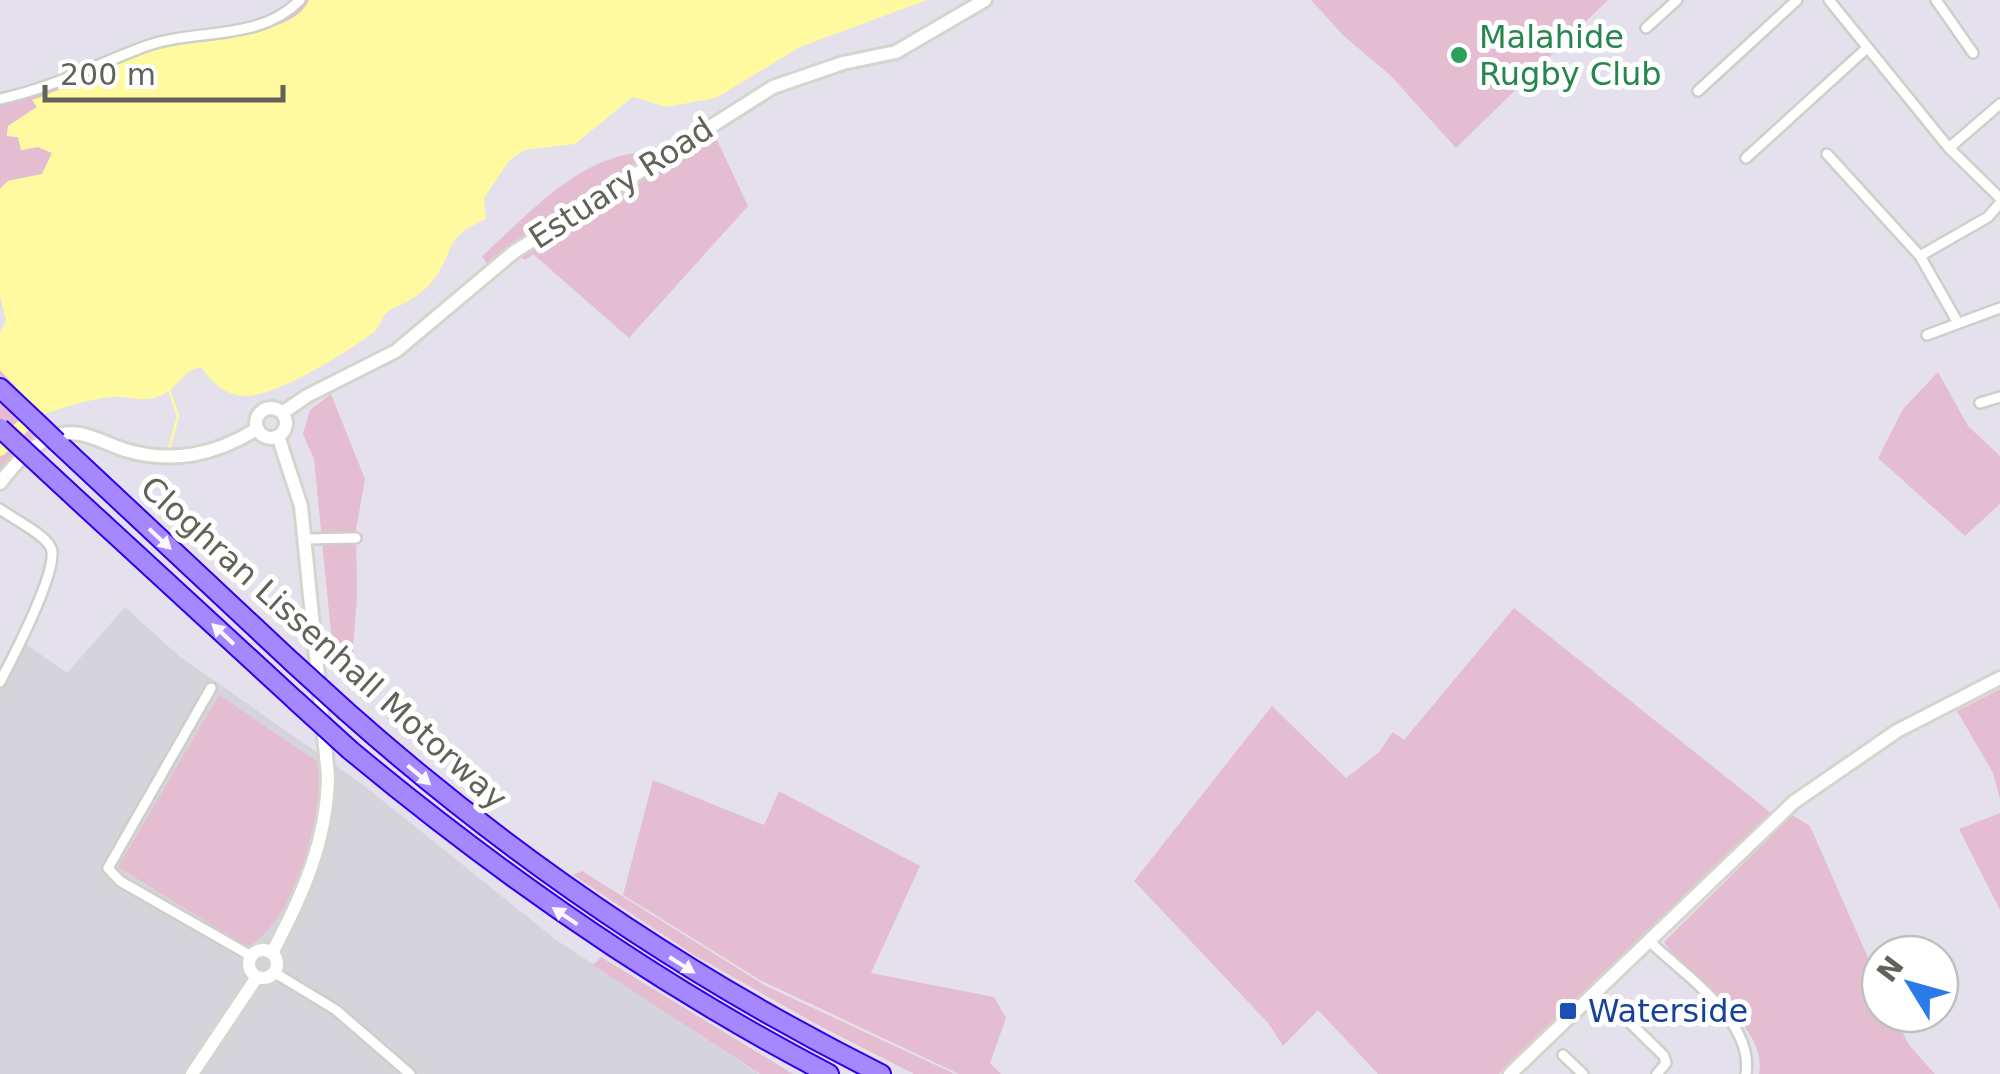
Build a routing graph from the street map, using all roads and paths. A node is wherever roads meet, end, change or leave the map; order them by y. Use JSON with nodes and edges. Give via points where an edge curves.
{"nodes":[{"id":1,"x":300,"y":0,"type":"edge"},
{"id":2,"x":985,"y":0,"type":"edge"},
{"id":3,"x":1676,"y":0,"type":"edge"},
{"id":4,"x":1797,"y":0,"type":"edge"},
{"id":5,"x":1830,"y":0,"type":"edge"},
{"id":6,"x":1936,"y":0,"type":"edge"},
{"id":7,"x":1646,"y":28,"type":"dead end"},
{"id":8,"x":1867,"y":48,"type":"junction"},
{"id":9,"x":1972,"y":53,"type":"dead end"},
{"id":10,"x":1698,"y":91,"type":"dead end"},
{"id":11,"x":0,"y":99,"type":"edge"},
{"id":12,"x":2000,"y":104,"type":"edge"},
{"id":13,"x":1949,"y":148,"type":"junction"},
{"id":14,"x":1827,"y":154,"type":"dead end"},
{"id":15,"x":1746,"y":158,"type":"dead end"},
{"id":16,"x":2000,"y":200,"type":"edge"},
{"id":17,"x":1920,"y":256,"type":"junction"},
{"id":18,"x":2000,"y":308,"type":"edge"},
{"id":19,"x":1958,"y":323,"type":"junction"},
{"id":20,"x":1927,"y":335,"type":"dead end"},
{"id":21,"x":0,"y":388,"type":"edge"},
{"id":22,"x":2000,"y":397,"type":"edge"},
{"id":23,"x":1980,"y":403,"type":"dead end"},
{"id":24,"x":282,"y":413,"type":"junction"},
{"id":25,"x":0,"y":428,"type":"edge"},
{"id":26,"x":257,"y":429,"type":"junction"},
{"id":27,"x":278,"y":436,"type":"junction"},
{"id":28,"x":0,"y":482,"type":"edge"},
{"id":29,"x":0,"y":509,"type":"edge"},
{"id":30,"x":356,"y":538,"type":"dead end"},
{"id":31,"x":305,"y":539,"type":"junction"},
{"id":32,"x":2000,"y":678,"type":"edge"},
{"id":33,"x":0,"y":682,"type":"edge"},
{"id":34,"x":211,"y":688,"type":"dead end"},
{"id":35,"x":1648,"y":940,"type":"junction"},
{"id":36,"x":272,"y":953,"type":"junction"},
{"id":37,"x":252,"y":956,"type":"junction"},
{"id":38,"x":275,"y":973,"type":"junction"},
{"id":39,"x":257,"y":978,"type":"junction"},
{"id":40,"x":1614,"y":1006,"type":"dead end"},
{"id":41,"x":1563,"y":1055,"type":"dead end"},
{"id":42,"x":192,"y":1074,"type":"edge"},
{"id":43,"x":410,"y":1074,"type":"edge"},
{"id":44,"x":829,"y":1074,"type":"edge"},
{"id":45,"x":881,"y":1074,"type":"edge"},
{"id":46,"x":1510,"y":1074,"type":"edge"},
{"id":47,"x":1582,"y":1074,"type":"edge"},
{"id":48,"x":1657,"y":1074,"type":"edge"},
{"id":49,"x":1746,"y":1074,"type":"edge"}],
"edges":[{"from":1,"to":11,"type":"street","via":[[261,25],[148,46],[76,78]]},
{"from":2,"to":24,"type":"street","name":"Estuary Road","via":[[906,48],[773,87],[514,252],[396,350]]},
{"from":3,"to":7,"type":"street"},
{"from":4,"to":10,"type":"street"},
{"from":5,"to":8,"type":"street"},
{"from":6,"to":9,"type":"street"},
{"from":8,"to":13,"type":"street"},
{"from":8,"to":15,"type":"street"},
{"from":12,"to":13,"type":"street"},
{"from":13,"to":16,"type":"street"},
{"from":14,"to":17,"type":"street"},
{"from":16,"to":17,"type":"street","via":[[1988,217]]},
{"from":17,"to":19,"type":"street"},
{"from":18,"to":19,"type":"street"},
{"from":19,"to":20,"type":"street"},
{"from":21,"to":45,"type":"highway","name":"Cloghran Lissenhall Motorway","one_way":true,"bridge":true,"via":[[291,662],[470,817],[596,909],[773,1020]]},
{"from":22,"to":23,"type":"street"},
{"from":24,"to":26,"type":"street","via":[[265,409]]},
{"from":24,"to":27,"type":"street","via":[[286,423]]},
{"from":44,"to":25,"type":"highway","name":"Cloghran Lissenhall Motorway","one_way":true,"bridge":true,"via":[[625,956],[510,878],[350,750]]},
{"from":26,"to":27,"type":"street","via":[[268,438]]},
{"from":26,"to":28,"type":"street","via":[[208,454],[166,458],[86,434],[52,436]]},
{"from":27,"to":31,"type":"street"},
{"from":29,"to":33,"type":"street","via":[[47,543],[52,561]]},
{"from":30,"to":31,"type":"street"},
{"from":31,"to":36,"type":"street","via":[[328,808],[308,879]]},
{"from":32,"to":35,"type":"street","via":[[1856,757],[1760,833]]},
{"from":34,"to":37,"type":"street","via":[[108,868]]},
{"from":35,"to":46,"type":"street"},
{"from":35,"to":49,"type":"street","via":[[1735,1026],[1746,1046]]},
{"from":36,"to":37,"type":"street"},
{"from":36,"to":38,"type":"street"},
{"from":37,"to":39,"type":"street","via":[[249,968]]},
{"from":38,"to":39,"type":"street"},
{"from":38,"to":43,"type":"street","via":[[336,1010]]},
{"from":39,"to":42,"type":"street"},
{"from":40,"to":48,"type":"street","via":[[1664,1056]]},
{"from":41,"to":47,"type":"street"}]}
